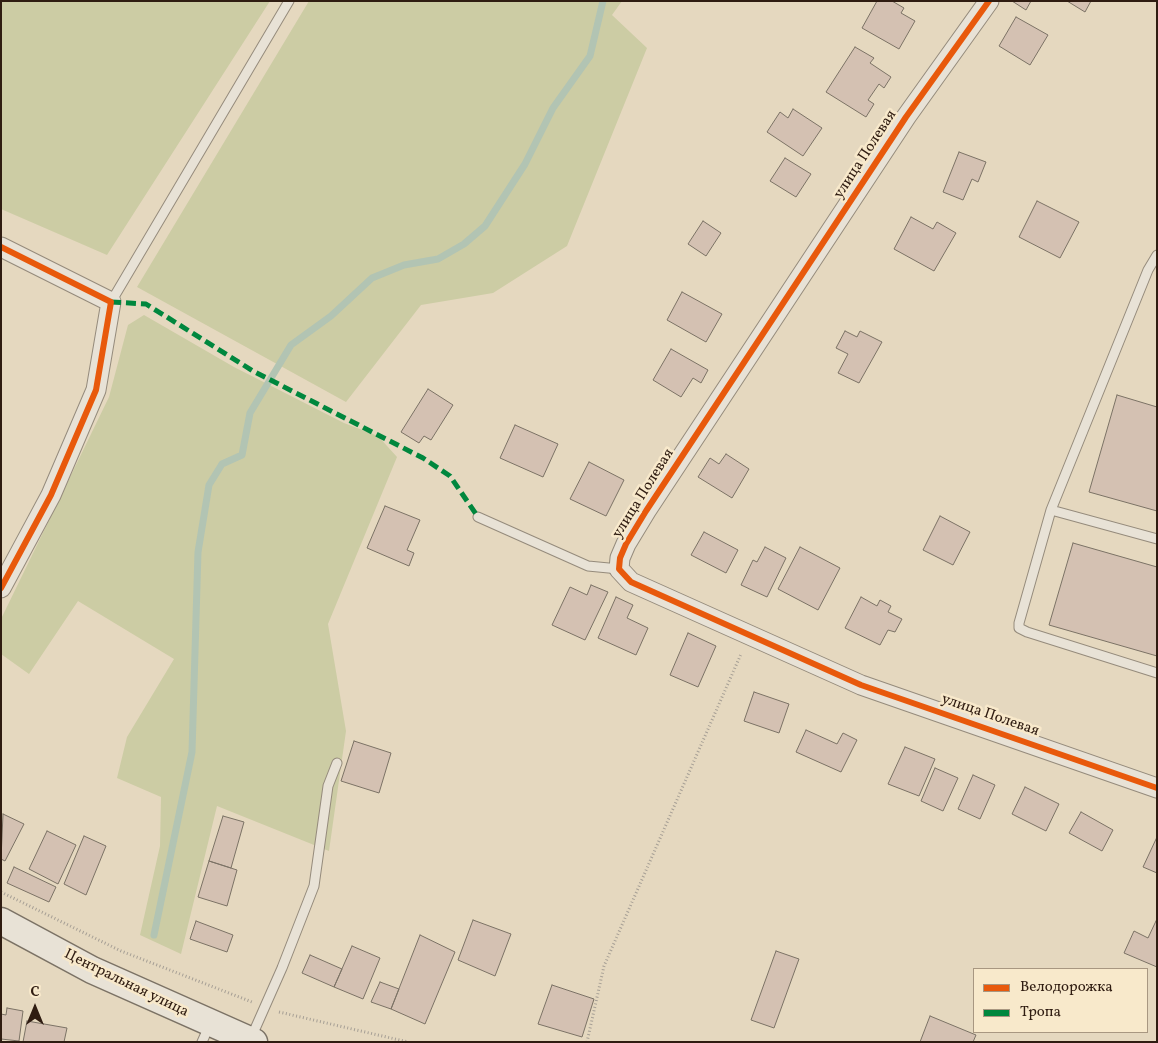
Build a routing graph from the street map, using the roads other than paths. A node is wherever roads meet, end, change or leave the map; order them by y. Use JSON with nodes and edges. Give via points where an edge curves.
{"nodes":[{"id":1,"x":290,"y":1,"type":"edge"},
{"id":2,"x":989,"y":1,"type":"edge"},
{"id":3,"x":1,"y":247,"type":"edge"},
{"id":4,"x":1157,"y":255,"type":"edge"},
{"id":5,"x":110,"y":302,"type":"junction"},
{"id":6,"x":1051,"y":510,"type":"junction"},
{"id":7,"x":478,"y":517,"type":"dead end"},
{"id":8,"x":1157,"y":539,"type":"edge"},
{"id":9,"x":619,"y":569,"type":"junction"},
{"id":10,"x":1,"y":588,"type":"edge"},
{"id":11,"x":1157,"y":673,"type":"edge"},
{"id":12,"x":337,"y":763,"type":"dead end"},
{"id":13,"x":1157,"y":788,"type":"edge"},
{"id":14,"x":1,"y":921,"type":"edge"},
{"id":15,"x":206,"y":1033,"type":"edge"},
{"id":16,"x":252,"y":1041,"type":"edge"}],
"edges":[{"from":1,"to":5,"type":"lane"},
{"from":2,"to":9,"type":"street","name":"улица Полевая","via":[[906,116],[651,503],[626,544]]},
{"from":3,"to":5,"type":"street"},
{"from":4,"to":6,"type":"lane","via":[[1148,270]]},
{"from":5,"to":10,"type":"street","via":[[96,390],[51,495]]},
{"from":6,"to":8,"type":"lane"},
{"from":6,"to":11,"type":"lane","via":[[1019,619],[1020,628]]},
{"from":7,"to":9,"type":"lane","via":[[588,566]]},
{"from":9,"to":13,"type":"street","name":"улица Полевая","via":[[631,582],[862,685]]},
{"from":12,"to":16,"type":"lane","via":[[328,786],[314,886]]},
{"from":14,"to":15,"type":"main road","name":"Центральная улица"},
{"from":15,"to":16,"type":"main road","name":"Центральная улица"}]}
